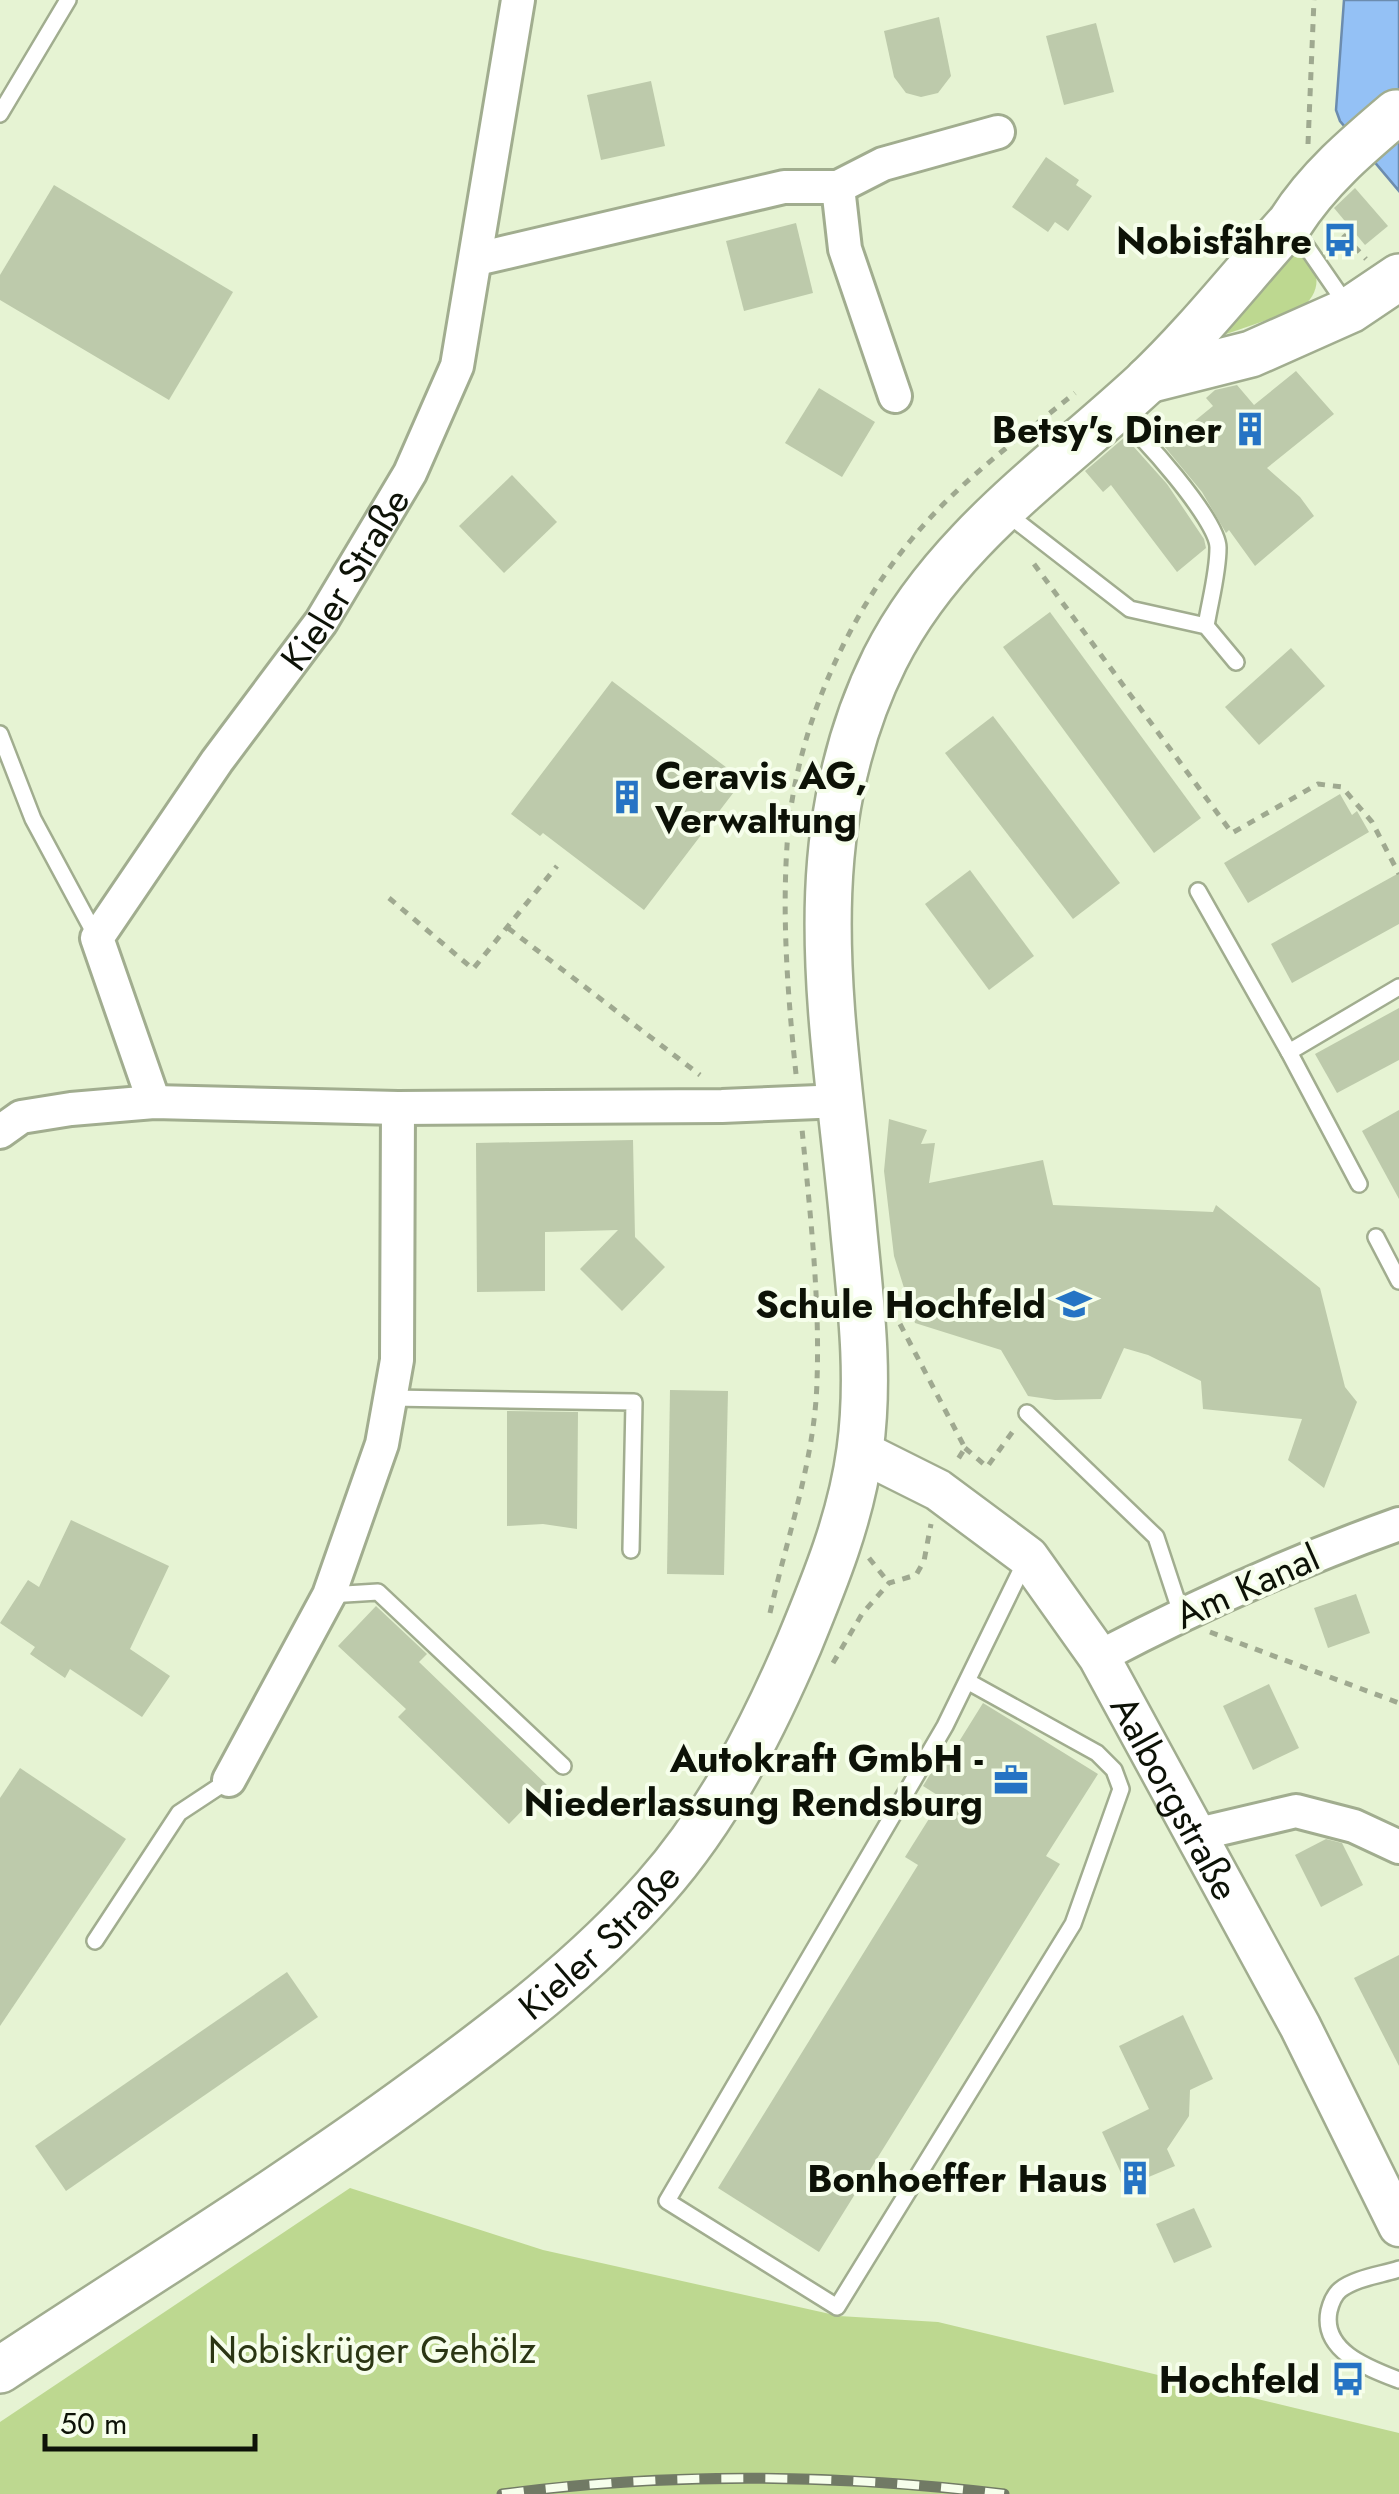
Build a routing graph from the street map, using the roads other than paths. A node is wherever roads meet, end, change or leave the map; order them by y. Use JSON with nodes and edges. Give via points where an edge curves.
{"nodes":[{"id":1,"x":68,"y":0,"type":"edge"},
{"id":2,"x":518,"y":0,"type":"edge"},
{"id":3,"x":1396,"y":113,"type":"dead end"},
{"id":4,"x":0,"y":114,"type":"edge"},
{"id":5,"x":998,"y":132,"type":"dead end"},
{"id":6,"x":838,"y":188,"type":"junction"},
{"id":7,"x":1298,"y":210,"type":"junction"},
{"id":8,"x":477,"y":258,"type":"junction"},
{"id":9,"x":1391,"y":270,"type":"edge"},
{"id":10,"x":1350,"y":310,"type":"junction"},
{"id":11,"x":1148,"y":380,"type":"junction"},
{"id":12,"x":895,"y":396,"type":"dead end"},
{"id":13,"x":1099,"y":398,"type":"junction"},
{"id":14,"x":1006,"y":506,"type":"junction"},
{"id":15,"x":1206,"y":626,"type":"junction"},
{"id":16,"x":1236,"y":662,"type":"dead end"},
{"id":17,"x":0,"y":734,"type":"edge"},
{"id":18,"x":1198,"y":891,"type":"dead end"},
{"id":19,"x":97,"y":938,"type":"junction"},
{"id":20,"x":1399,"y":987,"type":"edge"},
{"id":21,"x":1290,"y":1052,"type":"junction"},
{"id":22,"x":154,"y":1102,"type":"junction"},
{"id":23,"x":821,"y":1102,"type":"junction"},
{"id":24,"x":398,"y":1108,"type":"junction"},
{"id":25,"x":0,"y":1132,"type":"edge"},
{"id":26,"x":1359,"y":1184,"type":"dead end"},
{"id":27,"x":1376,"y":1237,"type":"dead end"},
{"id":28,"x":1399,"y":1281,"type":"edge"},
{"id":29,"x":390,"y":1398,"type":"junction"},
{"id":30,"x":1027,"y":1413,"type":"road end"},
{"id":31,"x":860,"y":1451,"type":"junction"},
{"id":32,"x":1399,"y":1524,"type":"edge"},
{"id":33,"x":631,"y":1550,"type":"dead end"},
{"id":34,"x":1028,"y":1557,"type":"junction"},
{"id":35,"x":328,"y":1595,"type":"junction"},
{"id":36,"x":1182,"y":1613,"type":"junction"},
{"id":37,"x":1098,"y":1657,"type":"junction"},
{"id":38,"x":968,"y":1681,"type":"junction"},
{"id":39,"x":564,"y":1766,"type":"dead end"},
{"id":40,"x":229,"y":1780,"type":"joint"},
{"id":41,"x":1194,"y":1835,"type":"junction"},
{"id":42,"x":1399,"y":1847,"type":"edge"},
{"id":43,"x":95,"y":1941,"type":"dead end"},
{"id":44,"x":1399,"y":2226,"type":"edge"},
{"id":45,"x":1399,"y":2270,"type":"edge"},
{"id":46,"x":0,"y":2370,"type":"edge"},
{"id":47,"x":1399,"y":2380,"type":"edge"}],
"edges":[{"from":1,"to":4,"type":"lane"},
{"from":2,"to":8,"type":"street","name":"Kieler Straße"},
{"from":3,"to":7,"type":"main road","name":"Kieler Straße"},
{"from":5,"to":6,"type":"street","via":[[883,164]]},
{"from":6,"to":8,"type":"street","via":[[784,188]]},
{"from":6,"to":12,"type":"street","via":[[845,249]]},
{"from":7,"to":10,"type":"lane"},
{"from":7,"to":11,"type":"main road","name":"Kieler Straße"},
{"from":8,"to":19,"type":"street","name":"Kieler Straße","via":[[458,366],[410,473],[322,622]]},
{"from":9,"to":10,"type":"main road","name":"Kieler Straße"},
{"from":10,"to":11,"type":"main road","name":"Kieler Straße","via":[[1251,354]]},
{"from":11,"to":13,"type":"main road","name":"Kieler Straße"},
{"from":13,"to":14,"type":"main road","name":"Kieler Straße"},
{"from":13,"to":15,"type":"lane","via":[[1134,426],[1219,544]]},
{"from":14,"to":15,"type":"lane","via":[[1130,609]]},
{"from":14,"to":23,"type":"main road","name":"Kieler Straße","via":[[950,564],[886,658],[839,785],[829,865],[831,1015]]},
{"from":15,"to":16,"type":"lane"},
{"from":17,"to":19,"type":"lane","via":[[33,819]]},
{"from":18,"to":21,"type":"lane"},
{"from":19,"to":22,"type":"street"},
{"from":20,"to":21,"type":"lane"},
{"from":21,"to":26,"type":"lane"},
{"from":22,"to":24,"type":"street"},
{"from":22,"to":25,"type":"street","via":[[21,1117]]},
{"from":23,"to":24,"type":"street"},
{"from":23,"to":31,"type":"main road","name":"Kieler Straße","via":[[865,1359]]},
{"from":24,"to":29,"type":"street","via":[[398,1360]]},
{"from":27,"to":28,"type":"lane"},
{"from":29,"to":33,"type":"lane","via":[[634,1402]]},
{"from":29,"to":35,"type":"street","via":[[382,1444]]},
{"from":30,"to":36,"type":"lane","via":[[1156,1537]]},
{"from":31,"to":34,"type":"street","name":"Aalborgstraße","via":[[938,1490]]},
{"from":31,"to":46,"type":"main road","name":"Kieler Straße","via":[[827,1577],[772,1706],[696,1836],[656,1887],[516,2019],[344,2145]]},
{"from":32,"to":36,"type":"street","name":"Am Kanal"},
{"from":34,"to":37,"type":"street","name":"Aalborgstraße"},
{"from":34,"to":38,"type":"lane"},
{"from":35,"to":39,"type":"lane","via":[[378,1592]]},
{"from":35,"to":40,"type":"street"},
{"from":36,"to":37,"type":"street","name":"Am Kanal"},
{"from":37,"to":41,"type":"street","name":"Aalborgstraße"},
{"from":38,"to":38,"type":"lane","via":[[667,2201],[837,2307],[1073,1924],[1120,1789],[1114,1770],[1096,1753]]},
{"from":40,"to":43,"type":"lane","via":[[179,1813]]},
{"from":41,"to":42,"type":"street","via":[[1296,1811]]},
{"from":41,"to":44,"type":"street","name":"Aalborgstraße","via":[[1300,2026]]},
{"from":45,"to":47,"type":"lane","via":[[1341,2290],[1328,2316],[1334,2343]]}]}
